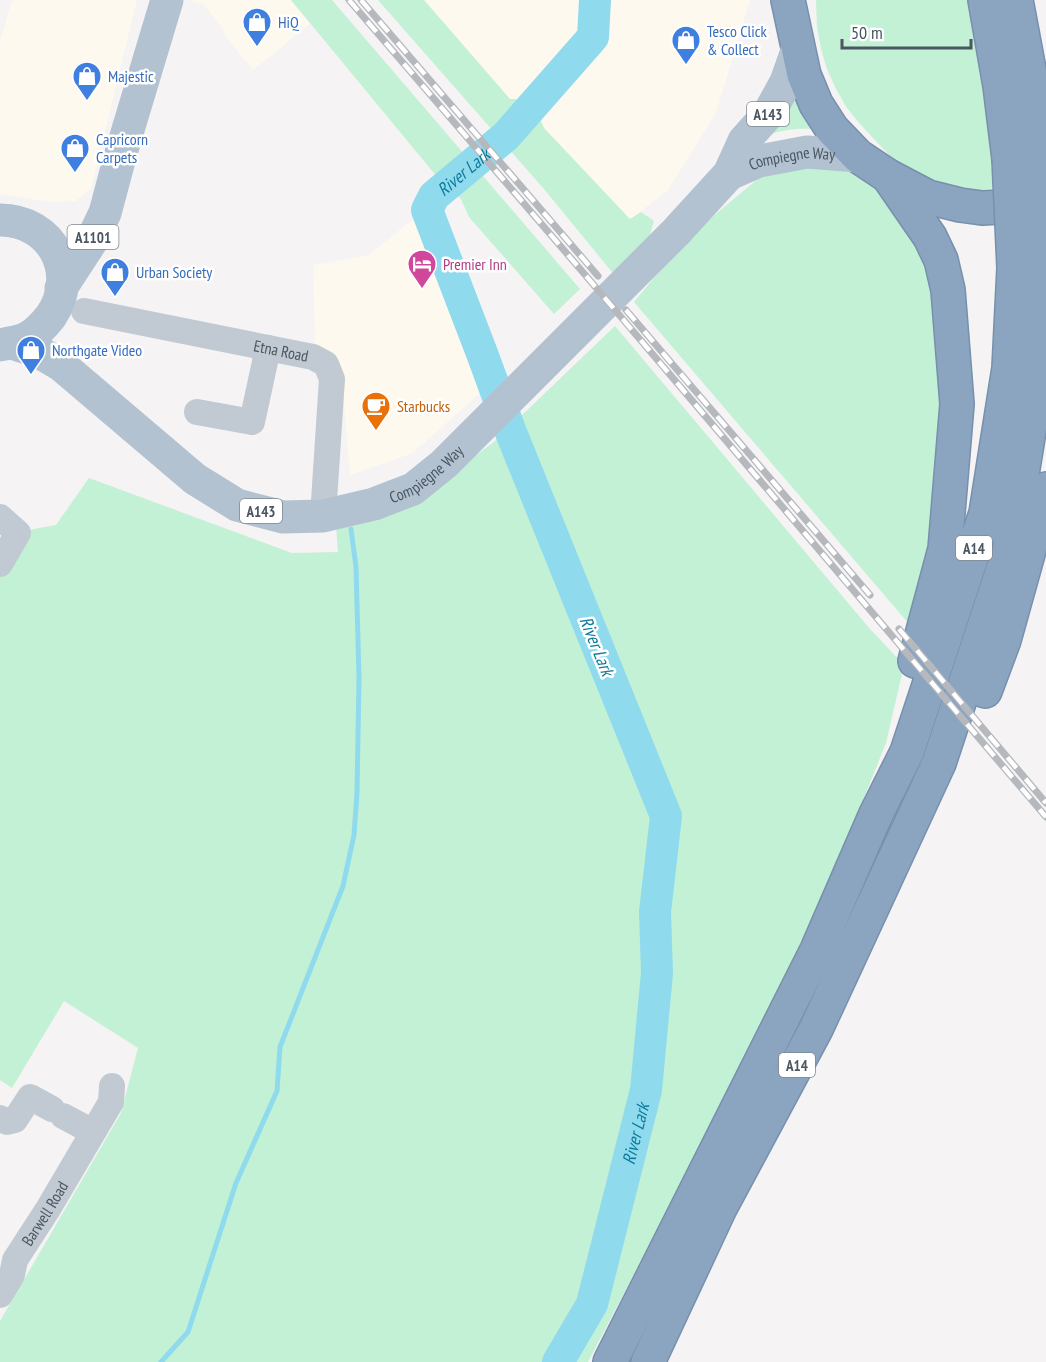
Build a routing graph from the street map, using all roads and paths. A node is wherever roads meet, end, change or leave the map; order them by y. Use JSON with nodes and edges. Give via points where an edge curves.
{"nodes":[{"id":1,"x":167,"y":0,"type":"edge"},
{"id":2,"x":788,"y":0,"type":"edge"},
{"id":3,"x":985,"y":0,"type":"edge"},
{"id":4,"x":1016,"y":0,"type":"edge"},
{"id":5,"x":798,"y":48,"type":"junction"},
{"id":6,"x":858,"y":156,"type":"junction"},
{"id":7,"x":729,"y":174,"type":"junction"},
{"id":8,"x":888,"y":176,"type":"junction"},
{"id":9,"x":112,"y":181,"type":"junction"},
{"id":10,"x":1046,"y":204,"type":"edge"},
{"id":11,"x":0,"y":220,"type":"edge"},
{"id":12,"x":40,"y":233,"type":"junction"},
{"id":13,"x":1029,"y":266,"type":"junction"},
{"id":14,"x":67,"y":302,"type":"junction"},
{"id":15,"x":6,"y":344,"type":"edge"},
{"id":16,"x":268,"y":348,"type":"junction"},
{"id":17,"x":61,"y":365,"type":"junction"},
{"id":18,"x":197,"y":412,"type":"dead end"},
{"id":19,"x":1046,"y":489,"type":"edge"},
{"id":20,"x":323,"y":516,"type":"junction"},
{"id":21,"x":0,"y":517,"type":"edge"},
{"id":22,"x":0,"y":564,"type":"edge"},
{"id":23,"x":939,"y":763,"type":"junction"},
{"id":24,"x":876,"y":814,"type":"junction"},
{"id":25,"x":112,"y":1086,"type":"dead end"},
{"id":26,"x":0,"y":1118,"type":"edge"},
{"id":27,"x":93,"y":1132,"type":"junction"},
{"id":28,"x":8,"y":1256,"type":"edge"},
{"id":29,"x":0,"y":1295,"type":"edge"},
{"id":30,"x":610,"y":1362,"type":"edge"},
{"id":31,"x":648,"y":1362,"type":"edge"}],
"edges":[{"from":1,"to":9,"type":"main road","number":"A1101"},
{"from":2,"to":5,"type":"highway"},
{"from":3,"to":13,"type":"highway","number":"A14","bridge":true},
{"from":4,"to":13,"type":"highway","number":"A14","bridge":true,"via":[[1041,152]]},
{"from":5,"to":6,"type":"highway","via":[[816,104],[832,129]]},
{"from":5,"to":7,"type":"main road","name":"Compiegne Way","number":"A143","via":[[786,82],[769,112],[744,141]]},
{"from":6,"to":7,"type":"main road","name":"Compiegne Way","number":"A143","via":[[807,152],[759,161]]},
{"from":6,"to":8,"type":"highway"},
{"from":7,"to":20,"type":"main road","name":"Compiegne Way","number":"A143","via":[[444,464],[413,489],[374,504]]},
{"from":8,"to":10,"type":"highway","via":[[928,197],[960,205],[982,208]]},
{"from":8,"to":24,"type":"highway","number":"A14","via":[[941,260],[948,290],[957,404],[945,549]]},
{"from":9,"to":12,"type":"main road","number":"A1101","via":[[76,222]]},
{"from":9,"to":14,"type":"main road","number":"A1101","via":[[105,213]]},
{"from":11,"to":12,"type":"main road","via":[[26,224]]},
{"from":12,"to":14,"type":"main road","via":[[57,253]]},
{"from":13,"to":23,"type":"highway","number":"A14","via":[[1037,382],[1010,548]]},
{"from":13,"to":24,"type":"highway","number":"A14","via":[[986,513],[906,752]]},
{"from":14,"to":15,"type":"main road","via":[[26,339]]},
{"from":14,"to":16,"type":"street","name":"Etna Road"},
{"from":14,"to":17,"type":"main road","via":[[55,331]]},
{"from":15,"to":17,"type":"main road","name":"Compiegne Way","number":"A143","via":[[39,352]]},
{"from":16,"to":18,"type":"street","via":[[252,432]]},
{"from":16,"to":20,"type":"street","name":"Etna Road","via":[[313,357],[326,364],[332,379]]},
{"from":17,"to":20,"type":"main road","name":"Compiegne Way","number":"A143","via":[[195,479],[237,505],[283,517]]},
{"from":19,"to":23,"type":"highway","number":"A14","via":[[1004,640],[982,700]]},
{"from":21,"to":22,"type":"street","via":[[18,533]]},
{"from":23,"to":31,"type":"highway","number":"A14","via":[[816,1029],[720,1208]]},
{"from":24,"to":30,"type":"highway","number":"A14","via":[[817,950]]},
{"from":25,"to":27,"type":"street","name":"Barwell Road","via":[[111,1102]]},
{"from":26,"to":27,"type":"street","via":[[7,1122],[15,1120],[30,1097]]},
{"from":27,"to":28,"type":"street","name":"Barwell Road","via":[[48,1209]]},
{"from":28,"to":29,"type":"street","name":"Barwell Road","via":[[12,1275]]}]}
